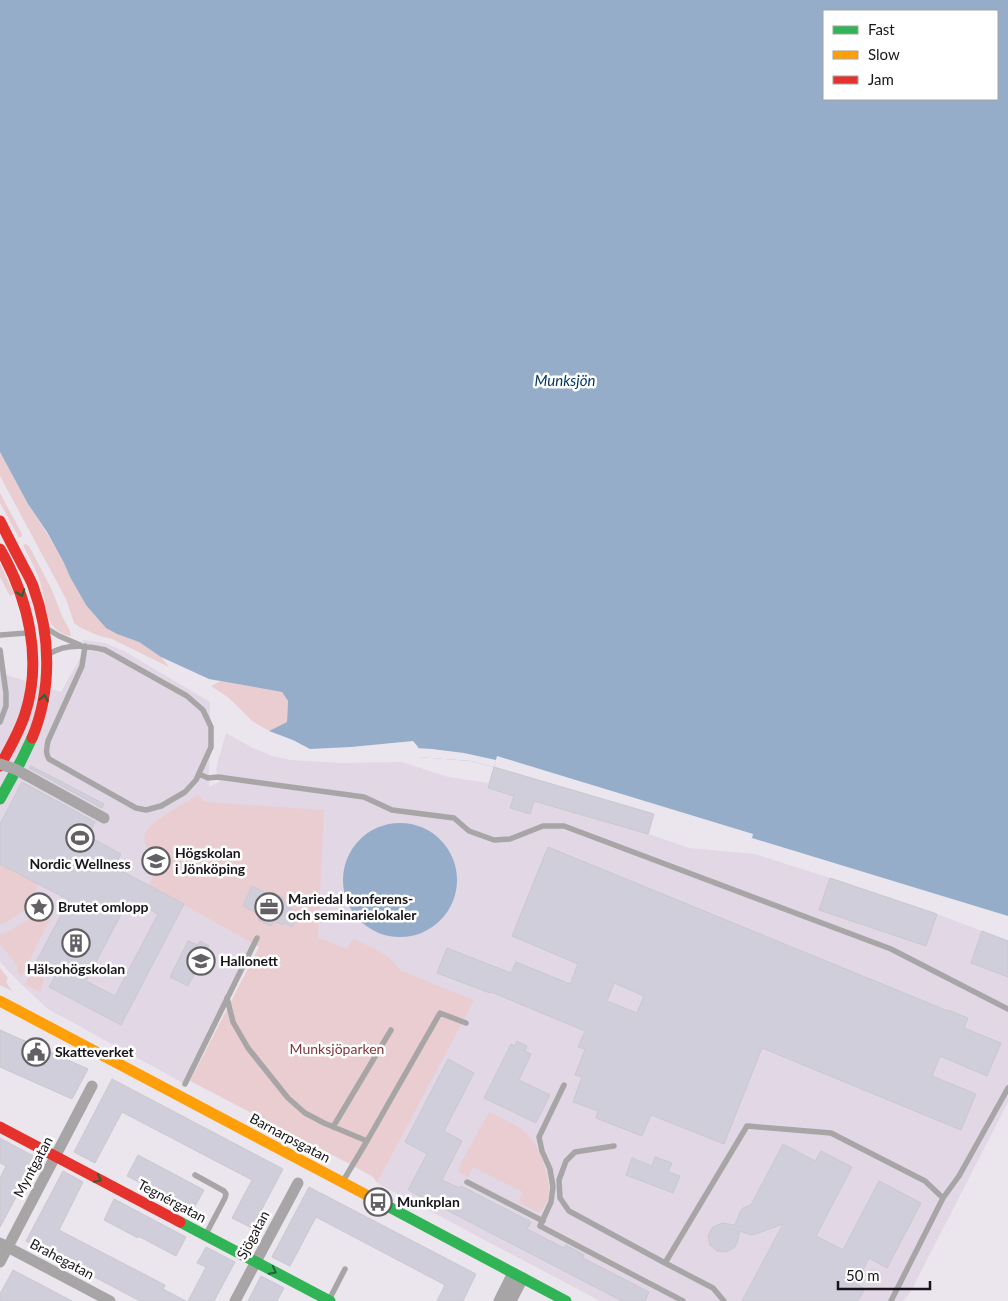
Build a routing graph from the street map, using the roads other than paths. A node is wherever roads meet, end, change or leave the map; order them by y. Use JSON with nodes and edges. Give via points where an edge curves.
{"nodes":[{"id":1,"x":0,"y":521,"type":"edge"},
{"id":2,"x":0,"y":549,"type":"edge"},
{"id":3,"x":43,"y":626,"type":"junction"},
{"id":4,"x":29,"y":633,"type":"junction"},
{"id":5,"x":0,"y":635,"type":"edge"},
{"id":6,"x":83,"y":646,"type":"junction"},
{"id":7,"x":0,"y":650,"type":"edge"},
{"id":8,"x":46,"y":656,"type":"junction"},
{"id":9,"x":0,"y":722,"type":"edge"},
{"id":10,"x":0,"y":765,"type":"edge"},
{"id":11,"x":199,"y":774,"type":"junction"},
{"id":12,"x":0,"y":799,"type":"edge"},
{"id":13,"x":104,"y":818,"type":"dead end"},
{"id":14,"x":257,"y":938,"type":"dead end"},
{"id":15,"x":227,"y":998,"type":"junction"},
{"id":16,"x":0,"y":1001,"type":"edge"},
{"id":17,"x":1008,"y":1008,"type":"edge"},
{"id":18,"x":466,"y":1023,"type":"dead end"},
{"id":19,"x":391,"y":1030,"type":"dead end"},
{"id":20,"x":184,"y":1084,"type":"dead end"},
{"id":21,"x":564,"y":1085,"type":"dead end"},
{"id":22,"x":92,"y":1086,"type":"dead end"},
{"id":23,"x":1008,"y":1088,"type":"edge"},
{"id":24,"x":0,"y":1127,"type":"edge"},
{"id":25,"x":333,"y":1127,"type":"junction"},
{"id":26,"x":367,"y":1141,"type":"junction"},
{"id":27,"x":614,"y":1146,"type":"dead end"},
{"id":28,"x":55,"y":1156,"type":"junction"},
{"id":29,"x":195,"y":1175,"type":"dead end"},
{"id":30,"x":467,"y":1182,"type":"dead end"},
{"id":31,"x":298,"y":1183,"type":"dead end"},
{"id":32,"x":342,"y":1183,"type":"junction"},
{"id":33,"x":943,"y":1198,"type":"junction"},
{"id":34,"x":543,"y":1220,"type":"junction"},
{"id":35,"x":205,"y":1236,"type":"junction"},
{"id":36,"x":4,"y":1245,"type":"edge"},
{"id":37,"x":0,"y":1262,"type":"edge"},
{"id":38,"x":256,"y":1262,"type":"junction"},
{"id":39,"x":665,"y":1263,"type":"junction"},
{"id":40,"x":345,"y":1269,"type":"dead end"},
{"id":41,"x":518,"y":1276,"type":"junction"},
{"id":42,"x":110,"y":1301,"type":"edge"},
{"id":43,"x":235,"y":1301,"type":"edge"},
{"id":44,"x":329,"y":1301,"type":"edge"},
{"id":45,"x":499,"y":1301,"type":"edge"},
{"id":46,"x":511,"y":1301,"type":"edge"},
{"id":47,"x":566,"y":1301,"type":"edge"},
{"id":48,"x":683,"y":1301,"type":"edge"},
{"id":49,"x":724,"y":1301,"type":"edge"},
{"id":50,"x":891,"y":1301,"type":"edge"}],
"edges":[{"from":1,"to":3,"type":"main road","via":[[33,585]]},
{"from":2,"to":4,"type":"main road","one_way":true,"via":[[22,594]]},
{"from":3,"to":6,"type":"lane"},
{"from":3,"to":8,"type":"main road"},
{"from":4,"to":5,"type":"lane"},
{"from":4,"to":10,"type":"main road","via":[[32,674],[28,704]]},
{"from":6,"to":8,"type":"lane","via":[[62,648]]},
{"from":6,"to":11,"type":"lane","via":[[105,650],[154,676],[203,710],[211,727],[211,747]]},
{"from":6,"to":11,"type":"lane","via":[[82,666],[48,741],[46,751],[49,759],[136,808],[146,810],[161,806],[185,792]]},
{"from":7,"to":9,"type":"lane","via":[[6,693],[6,706]]},
{"from":12,"to":8,"type":"main road","one_way":true,"via":[[39,720],[45,692]]},
{"from":10,"to":13,"type":"street","bridge":true,"via":[[15,769]]},
{"from":11,"to":17,"type":"lane","via":[[208,778],[364,797],[392,810],[454,818],[469,831],[494,840],[510,839],[543,826],[564,826],[891,949]]},
{"from":14,"to":15,"type":"lane"},
{"from":15,"to":20,"type":"lane"},
{"from":15,"to":25,"type":"lane","via":[[233,1022],[272,1079],[304,1113]]},
{"from":16,"to":32,"type":"main road","name":"Barnarpsgatan"},
{"from":18,"to":26,"type":"lane","via":[[440,1013]]},
{"from":19,"to":25,"type":"lane"},
{"from":21,"to":34,"type":"lane","via":[[539,1137],[553,1187]]},
{"from":22,"to":28,"type":"street","name":"Myntgatan"},
{"from":23,"to":33,"type":"lane","via":[[959,1176]]},
{"from":24,"to":28,"type":"main road","name":"Tegnérgatan"},
{"from":25,"to":26,"type":"lane"},
{"from":26,"to":32,"type":"lane"},
{"from":27,"to":39,"type":"lane","via":[[575,1152],[570,1156],[559,1180],[560,1198],[569,1211]]},
{"from":28,"to":35,"type":"main road","name":"Tegnérgatan","one_way":true},
{"from":28,"to":36,"type":"street","name":"Myntgatan"},
{"from":29,"to":35,"type":"lane","via":[[226,1194]]},
{"from":30,"to":34,"type":"lane"},
{"from":31,"to":38,"type":"street","name":"Sjögatan"},
{"from":32,"to":41,"type":"main road","name":"Barnarpsgatan"},
{"from":33,"to":39,"type":"lane","via":[[926,1181],[831,1132],[747,1126]]},
{"from":33,"to":50,"type":"lane"},
{"from":34,"to":48,"type":"lane","via":[[540,1226]]},
{"from":35,"to":38,"type":"main road","name":"Tegnérgatan"},
{"from":36,"to":37,"type":"street","name":"Myntgatan"},
{"from":36,"to":42,"type":"street","name":"Brahegatan"},
{"from":38,"to":43,"type":"street","name":"Sjögatan"},
{"from":38,"to":44,"type":"main road","name":"Tegnérgatan","one_way":true},
{"from":39,"to":49,"type":"lane","via":[[713,1288]]},
{"from":40,"to":44,"type":"lane"},
{"from":41,"to":45,"type":"street"},
{"from":41,"to":46,"type":"street"},
{"from":41,"to":47,"type":"main road","name":"Barnarpsgatan"}]}
